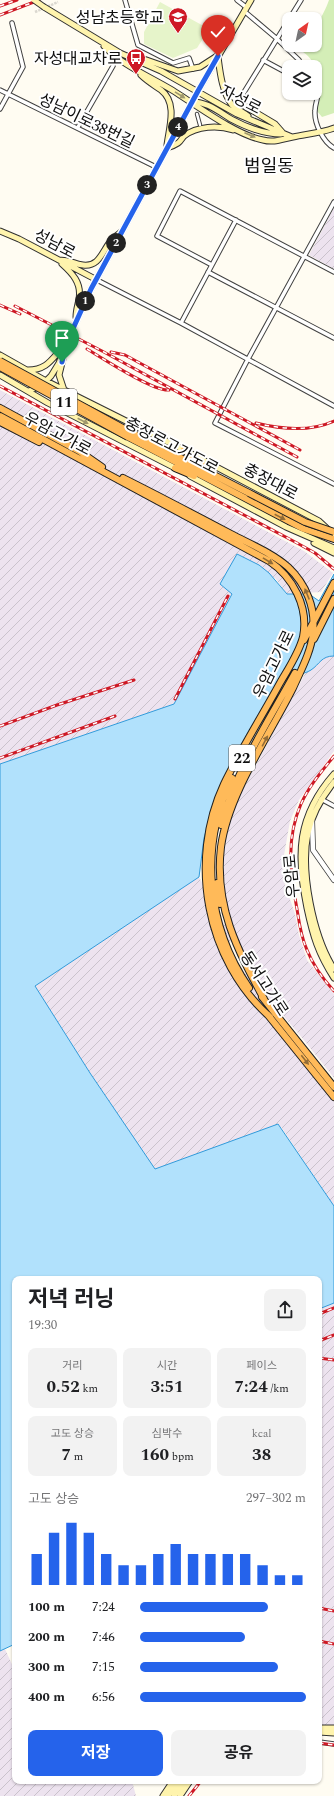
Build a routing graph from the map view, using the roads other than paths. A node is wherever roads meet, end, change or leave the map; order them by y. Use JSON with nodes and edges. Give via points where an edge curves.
{"nodes":[{"id":1,"x":34,"y":0,"type":"edge"},
{"id":2,"x":125,"y":0,"type":"edge"},
{"id":3,"x":238,"y":0,"type":"edge"},
{"id":4,"x":251,"y":0,"type":"edge"},
{"id":5,"x":300,"y":0,"type":"edge"},
{"id":6,"x":245,"y":9,"type":"junction"},
{"id":7,"x":12,"y":23,"type":"dead end"},
{"id":8,"x":276,"y":38,"type":"junction"},
{"id":9,"x":101,"y":42,"type":"junction"},
{"id":10,"x":120,"y":53,"type":"junction"},
{"id":11,"x":218,"y":56,"type":"junction"},
{"id":12,"x":263,"y":60,"type":"junction"},
{"id":13,"x":299,"y":60,"type":"dead end"},
{"id":14,"x":113,"y":66,"type":"dead end"},
{"id":15,"x":193,"y":69,"type":"junction"},
{"id":16,"x":282,"y":70,"type":"edge"},
{"id":17,"x":137,"y":71,"type":"junction"},
{"id":18,"x":0,"y":90,"type":"edge"},
{"id":19,"x":198,"y":91,"type":"junction"},
{"id":20,"x":8,"y":95,"type":"junction"},
{"id":21,"x":317,"y":100,"type":"edge"},
{"id":22,"x":191,"y":102,"type":"junction"},
{"id":23,"x":238,"y":102,"type":"joint"},
{"id":24,"x":0,"y":109,"type":"edge"},
{"id":25,"x":197,"y":114,"type":"dead end"},
{"id":26,"x":254,"y":121,"type":"junction"},
{"id":27,"x":200,"y":125,"type":"dead end"},
{"id":28,"x":78,"y":128,"type":"junction"},
{"id":29,"x":334,"y":128,"type":"edge"},
{"id":30,"x":238,"y":129,"type":"junction"},
{"id":31,"x":321,"y":132,"type":"junction"},
{"id":32,"x":284,"y":134,"type":"junction"},
{"id":33,"x":292,"y":137,"type":"junction"},
{"id":34,"x":167,"y":148,"type":"junction"},
{"id":35,"x":334,"y":148,"type":"edge"},
{"id":36,"x":156,"y":167,"type":"junction"},
{"id":37,"x":334,"y":202,"type":"edge"},
{"id":38,"x":236,"y":220,"type":"junction"},
{"id":39,"x":123,"y":230,"type":"junction"},
{"id":40,"x":0,"y":231,"type":"edge"},
{"id":41,"x":304,"y":256,"type":"junction"},
{"id":42,"x":58,"y":260,"type":"junction"},
{"id":43,"x":212,"y":265,"type":"junction"},
{"id":44,"x":208,"y":272,"type":"junction"},
{"id":45,"x":334,"y":272,"type":"edge"},
{"id":46,"x":97,"y":280,"type":"junction"},
{"id":47,"x":277,"y":308,"type":"junction"},
{"id":48,"x":76,"y":321,"type":"junction"},
{"id":49,"x":181,"y":323,"type":"junction"},
{"id":50,"x":334,"y":338,"type":"edge"},
{"id":51,"x":66,"y":344,"type":"junction"},
{"id":52,"x":63,"y":354,"type":"junction"},
{"id":53,"x":0,"y":355,"type":"edge"},
{"id":54,"x":248,"y":359,"type":"junction"},
{"id":55,"x":0,"y":361,"type":"edge"},
{"id":56,"x":0,"y":367,"type":"edge"},
{"id":57,"x":27,"y":370,"type":"junction"},
{"id":58,"x":0,"y":375,"type":"edge"},
{"id":59,"x":46,"y":381,"type":"junction"},
{"id":60,"x":55,"y":386,"type":"junction"},
{"id":61,"x":64,"y":390,"type":"junction"},
{"id":62,"x":29,"y":391,"type":"junction"},
{"id":63,"x":48,"y":403,"type":"junction"},
{"id":64,"x":334,"y":406,"type":"edge"},
{"id":65,"x":0,"y":408,"type":"edge"},
{"id":66,"x":0,"y":412,"type":"edge"},
{"id":67,"x":0,"y":416,"type":"edge"},
{"id":68,"x":0,"y":422,"type":"edge"},
{"id":69,"x":129,"y":434,"type":"junction"},
{"id":70,"x":184,"y":450,"type":"junction"},
{"id":71,"x":175,"y":468,"type":"junction"},
{"id":72,"x":101,"y":469,"type":"junction"},
{"id":73,"x":215,"y":475,"type":"junction"},
{"id":74,"x":334,"y":484,"type":"edge"},
{"id":75,"x":227,"y":490,"type":"junction"},
{"id":76,"x":286,"y":527,"type":"junction"},
{"id":77,"x":334,"y":532,"type":"edge"},
{"id":78,"x":334,"y":535,"type":"edge"},
{"id":79,"x":334,"y":539,"type":"edge"},
{"id":80,"x":334,"y":548,"type":"edge"},
{"id":81,"x":334,"y":554,"type":"edge"},
{"id":82,"x":334,"y":584,"type":"edge"},
{"id":83,"x":334,"y":599,"type":"edge"},
{"id":84,"x":334,"y":774,"type":"edge"},
{"id":85,"x":334,"y":782,"type":"edge"},
{"id":86,"x":321,"y":799,"type":"junction"},
{"id":87,"x":334,"y":806,"type":"edge"},
{"id":88,"x":312,"y":820,"type":"junction"},
{"id":89,"x":334,"y":880,"type":"edge"},
{"id":90,"x":334,"y":969,"type":"edge"},
{"id":91,"x":334,"y":978,"type":"edge"},
{"id":92,"x":264,"y":999,"type":"junction"},
{"id":93,"x":270,"y":1017,"type":"junction"},
{"id":94,"x":334,"y":1088,"type":"edge"},
{"id":95,"x":334,"y":1097,"type":"edge"},
{"id":96,"x":322,"y":1728,"type":"edge"},
{"id":97,"x":334,"y":1728,"type":"edge"},
{"id":98,"x":322,"y":1732,"type":"edge"},
{"id":99,"x":334,"y":1733,"type":"edge"},
{"id":100,"x":322,"y":1742,"type":"edge"},
{"id":101,"x":334,"y":1744,"type":"edge"},
{"id":102,"x":171,"y":1784,"type":"edge"},
{"id":103,"x":177,"y":1784,"type":"edge"},
{"id":104,"x":182,"y":1784,"type":"edge"},
{"id":105,"x":186,"y":1784,"type":"edge"},
{"id":106,"x":174,"y":1794,"type":"edge"},
{"id":107,"x":163,"y":1796,"type":"edge"}],
"edges":[{"from":1,"to":9,"type":"main road","name":"자성로","bridge":true},
{"from":2,"to":15,"type":"street","via":[[138,45],[173,63],[189,58]]},
{"from":3,"to":6,"type":"street"},
{"from":4,"to":6,"type":"main road"},
{"from":5,"to":8,"type":"street"},
{"from":6,"to":8,"type":"street"},
{"from":6,"to":11,"type":"main road"},
{"from":7,"to":20,"type":"street","via":[[23,67]]},
{"from":8,"to":12,"type":"street"},
{"from":8,"to":13,"type":"street"},
{"from":9,"to":10,"type":"main road","name":"자성로"},
{"from":9,"to":17,"type":"main road","name":"자성로","via":[[113,56]]},
{"from":10,"to":15,"type":"main road","via":[[178,71]]},
{"from":10,"to":19,"type":"main road","name":"자성로"},
{"from":11,"to":15,"type":"main road"},
{"from":11,"to":19,"type":"main road"},
{"from":11,"to":26,"type":"main road","via":[[222,83],[228,98],[233,106]]},
{"from":12,"to":16,"type":"street"},
{"from":12,"to":23,"type":"street"},
{"from":14,"to":28,"type":"street"},
{"from":17,"to":22,"type":"main road","name":"자성로","one_way":true},
{"from":17,"to":34,"type":"main road","via":[[167,98],[172,119]]},
{"from":18,"to":20,"type":"street","name":"성남이로38번길"},
{"from":19,"to":22,"type":"main road"},
{"from":19,"to":26,"type":"main road","name":"자성로"},
{"from":20,"to":24,"type":"street"},
{"from":20,"to":28,"type":"street","name":"성남이로38번길"},
{"from":21,"to":31,"type":"street","via":[[315,118]]},
{"from":22,"to":30,"type":"main road","name":"자성로"},
{"from":22,"to":32,"type":"main road","name":"자성로","via":[[205,103],[254,129]]},
{"from":22,"to":34,"type":"main road"},
{"from":23,"to":32,"type":"main road","via":[[275,124]]},
{"from":25,"to":27,"type":"street"},
{"from":26,"to":32,"type":"main road","name":"자성로"},
{"from":28,"to":36,"type":"street","name":"성남이로38번길"},
{"from":29,"to":31,"type":"main road","name":"자성로"},
{"from":30,"to":33,"type":"main road","name":"자성로","one_way":true,"via":[[262,140],[276,142]]},
{"from":30,"to":34,"type":"main road","via":[[217,126],[202,129],[189,133],[179,143]]},
{"from":31,"to":33,"type":"main road","name":"자성로"},
{"from":31,"to":35,"type":"street","via":[[327,144]]},
{"from":32,"to":33,"type":"main road","name":"자성로"},
{"from":34,"to":36,"type":"main road"},
{"from":36,"to":39,"type":"main road"},
{"from":37,"to":41,"type":"street"},
{"from":38,"to":41,"type":"street"},
{"from":38,"to":43,"type":"street"},
{"from":38,"to":43,"type":"street","via":[[180,191],[157,236]]},
{"from":39,"to":42,"type":"main road","via":[[110,241],[94,263],[84,265],[69,260]]},
{"from":39,"to":46,"type":"main road"},
{"from":40,"to":42,"type":"main road","name":"성남로"},
{"from":41,"to":45,"type":"street"},
{"from":41,"to":47,"type":"street"},
{"from":42,"to":46,"type":"main road","name":"성남로"},
{"from":42,"to":48,"type":"main road","via":[[78,282],[80,294]]},
{"from":43,"to":44,"type":"street"},
{"from":44,"to":47,"type":"street"},
{"from":44,"to":49,"type":"street"},
{"from":46,"to":48,"type":"main road"},
{"from":46,"to":49,"type":"street"},
{"from":47,"to":50,"type":"street"},
{"from":47,"to":54,"type":"street"},
{"from":48,"to":51,"type":"main road"},
{"from":49,"to":54,"type":"street"},
{"from":51,"to":52,"type":"main road"},
{"from":51,"to":57,"type":"main road","via":[[43,368]]},
{"from":52,"to":59,"type":"main road"},
{"from":52,"to":61,"type":"main road","via":[[59,375]]},
{"from":53,"to":57,"type":"main road","name":"충장대로"},
{"from":54,"to":64,"type":"street"},
{"from":54,"to":74,"type":"street","via":[[215,423]]},
{"from":55,"to":69,"type":"highway","name":"충장로고가도로","number":"11","bridge":true},
{"from":56,"to":69,"type":"highway","name":"충장로고가도로","number":"11","bridge":true},
{"from":57,"to":59,"type":"main road","name":"충장대로"},
{"from":58,"to":62,"type":"main road","name":"충장대로"},
{"from":59,"to":60,"type":"main road","name":"충장대로"},
{"from":59,"to":62,"type":"main road"},
{"from":60,"to":61,"type":"main road","name":"충장대로"},
{"from":60,"to":63,"type":"main road","via":[[49,392]]},
{"from":61,"to":70,"type":"main road","name":"충장대로"},
{"from":62,"to":63,"type":"main road","name":"충장대로"},
{"from":63,"to":71,"type":"main road","name":"충장대로","one_way":true},
{"from":65,"to":72,"type":"highway","via":[[79,451]]},
{"from":66,"to":72,"type":"highway","name":"우암고가로"},
{"from":67,"to":72,"type":"highway","name":"우암고가로"},
{"from":68,"to":72,"type":"highway","via":[[74,460]]},
{"from":69,"to":73,"type":"highway","name":"충장로고가도로","number":"11"},
{"from":69,"to":75,"type":"highway","name":"충장로고가도로","number":"11"},
{"from":70,"to":73,"type":"highway"},
{"from":70,"to":78,"type":"main road","name":"충장대로","via":[[319,521]]},
{"from":71,"to":75,"type":"highway"},
{"from":71,"to":76,"type":"main road","name":"충장대로"},
{"from":92,"to":72,"type":"highway","name":"우암고가로","one_way":true,"via":[[237,948],[228,924],[221,877],[221,847],[230,811],[240,788],[288,697],[309,650],[313,618],[308,596],[303,584],[289,568],[269,554]]},
{"from":72,"to":93,"type":"highway","name":"우암고가로","one_way":true,"via":[[269,561],[282,571],[298,595],[303,622],[302,638],[290,666],[224,784],[210,827],[206,867],[209,906],[220,945],[241,983],[256,1004]]},
{"from":73,"to":77,"type":"highway","name":"충장로고가도로","number":"11","bridge":true,"via":[[305,522]]},
{"from":75,"to":79,"type":"highway","name":"충장로고가도로","number":"11","one_way":true,"via":[[304,529]]},
{"from":76,"to":80,"type":"main road","name":"충장대로"},
{"from":76,"to":81,"type":"main road"},
{"from":82,"to":93,"type":"highway","name":"동서고가로","number":"22","via":[[227,788],[212,841],[212,895],[222,935],[245,982]]},
{"from":83,"to":92,"type":"highway","name":"동서고가로","number":"22","via":[[248,759],[230,799],[221,828],[216,866],[221,909],[229,938],[240,963]]},
{"from":84,"to":91,"type":"main road","name":"우암로","via":[[316,796],[304,826],[300,857],[303,887],[314,940]]},
{"from":85,"to":86,"type":"main road","name":"우암로"},
{"from":86,"to":87,"type":"street"},
{"from":86,"to":88,"type":"main road","name":"우암로"},
{"from":88,"to":89,"type":"street","via":[[313,850]]},
{"from":88,"to":90,"type":"main road","name":"우암로","via":[[305,854],[306,879],[319,939]]},
{"from":92,"to":94,"type":"highway","name":"동서고가로","number":"22"},
{"from":93,"to":95,"type":"highway","name":"동서고가로","number":"22","one_way":true},
{"from":96,"to":97,"type":"main road"},
{"from":98,"to":99,"type":"main road"},
{"from":100,"to":101,"type":"street"},
{"from":102,"to":107,"type":"main road"},
{"from":103,"to":106,"type":"main road"},
{"from":104,"to":106,"type":"main road"},
{"from":105,"to":106,"type":"main road"}]}
